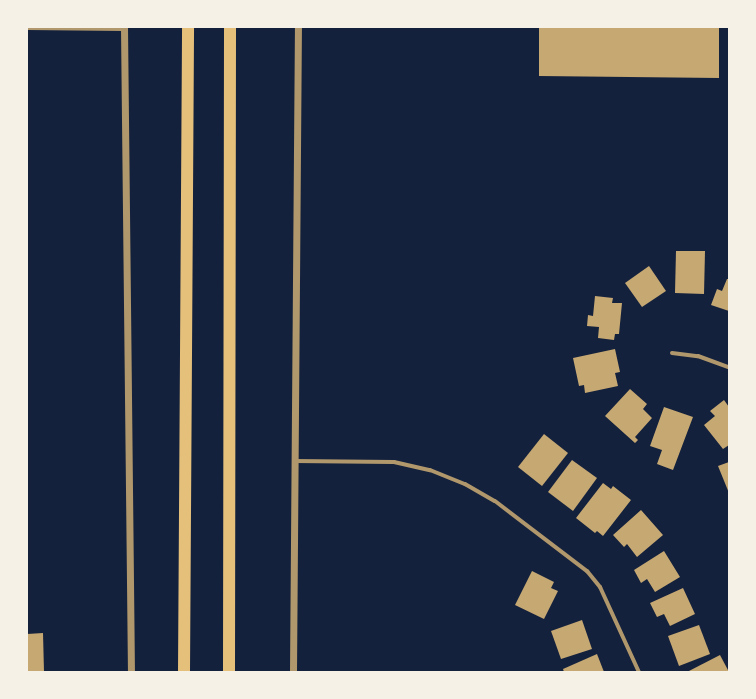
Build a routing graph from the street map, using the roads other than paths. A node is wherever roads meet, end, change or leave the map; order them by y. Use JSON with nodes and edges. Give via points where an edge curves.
{"nodes":[{"id":1,"x":188,"y":27,"type":"edge"},
{"id":2,"x":230,"y":27,"type":"edge"},
{"id":3,"x":298,"y":27,"type":"edge"},
{"id":4,"x":27,"y":28,"type":"edge"},
{"id":5,"x":124,"y":28,"type":"edge"},
{"id":6,"x":672,"y":353,"type":"dead end"},
{"id":7,"x":729,"y":367,"type":"edge"},
{"id":8,"x":293,"y":461,"type":"junction"},
{"id":9,"x":131,"y":672,"type":"edge"},
{"id":10,"x":184,"y":672,"type":"edge"},
{"id":11,"x":229,"y":672,"type":"edge"},
{"id":12,"x":293,"y":672,"type":"edge"},
{"id":13,"x":640,"y":672,"type":"edge"}],
"edges":[{"from":1,"to":10,"type":"highway"},
{"from":2,"to":11,"type":"highway"},
{"from":3,"to":8,"type":"street"},
{"from":4,"to":5,"type":"lane"},
{"from":5,"to":9,"type":"street"},
{"from":6,"to":7,"type":"street","via":[[698,356]]},
{"from":8,"to":12,"type":"street"},
{"from":8,"to":13,"type":"street","via":[[394,462],[430,470],[465,484],[494,501],[587,571],[600,587]]}]}
